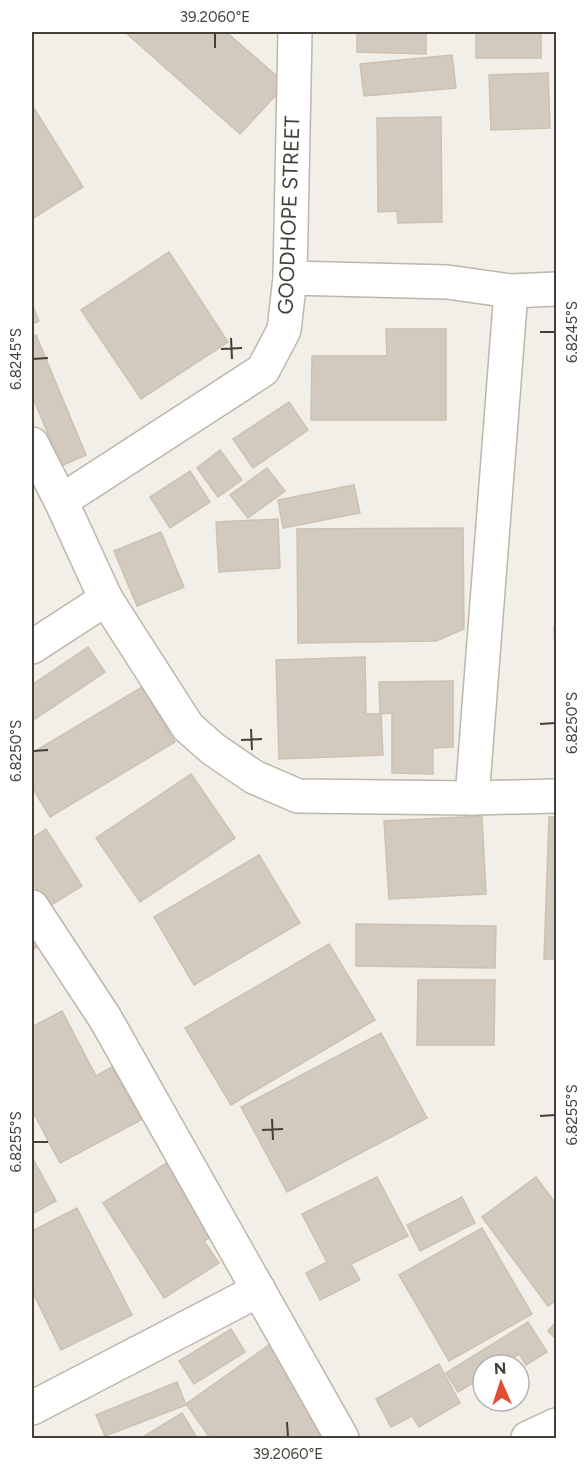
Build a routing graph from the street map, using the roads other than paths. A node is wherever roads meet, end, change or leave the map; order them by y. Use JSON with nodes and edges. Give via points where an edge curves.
{"nodes":[{"id":1,"x":295,"y":32,"type":"edge"},
{"id":2,"x":290,"y":278,"type":"junction"},
{"id":3,"x":556,"y":289,"type":"edge"},
{"id":4,"x":511,"y":291,"type":"junction"},
{"id":5,"x":32,"y":444,"type":"edge"},
{"id":6,"x":62,"y":501,"type":"junction"},
{"id":7,"x":106,"y":599,"type":"junction"},
{"id":8,"x":32,"y":647,"type":"edge"},
{"id":9,"x":556,"y":796,"type":"edge"},
{"id":10,"x":472,"y":798,"type":"junction"},
{"id":11,"x":32,"y":907,"type":"edge"},
{"id":12,"x":260,"y":1290,"type":"junction"},
{"id":13,"x":32,"y":1408,"type":"edge"},
{"id":14,"x":556,"y":1425,"type":"edge"},
{"id":15,"x":342,"y":1438,"type":"edge"},
{"id":16,"x":528,"y":1438,"type":"edge"}],
"edges":[{"from":1,"to":2,"type":"street","name":"GOODHOPE STREET"},
{"from":2,"to":4,"type":"street","via":[[447,282]]},
{"from":2,"to":6,"type":"street","name":"GOODHOPE STREET","via":[[284,330],[263,370]]},
{"from":3,"to":4,"type":"street"},
{"from":4,"to":10,"type":"street"},
{"from":5,"to":6,"type":"street"},
{"from":6,"to":7,"type":"street"},
{"from":7,"to":8,"type":"street"},
{"from":7,"to":10,"type":"street","via":[[188,727],[254,777],[298,795]]},
{"from":9,"to":10,"type":"street"},
{"from":11,"to":12,"type":"street","via":[[105,1018]]},
{"from":12,"to":13,"type":"street"},
{"from":12,"to":15,"type":"street"},
{"from":14,"to":16,"type":"street"}]}
